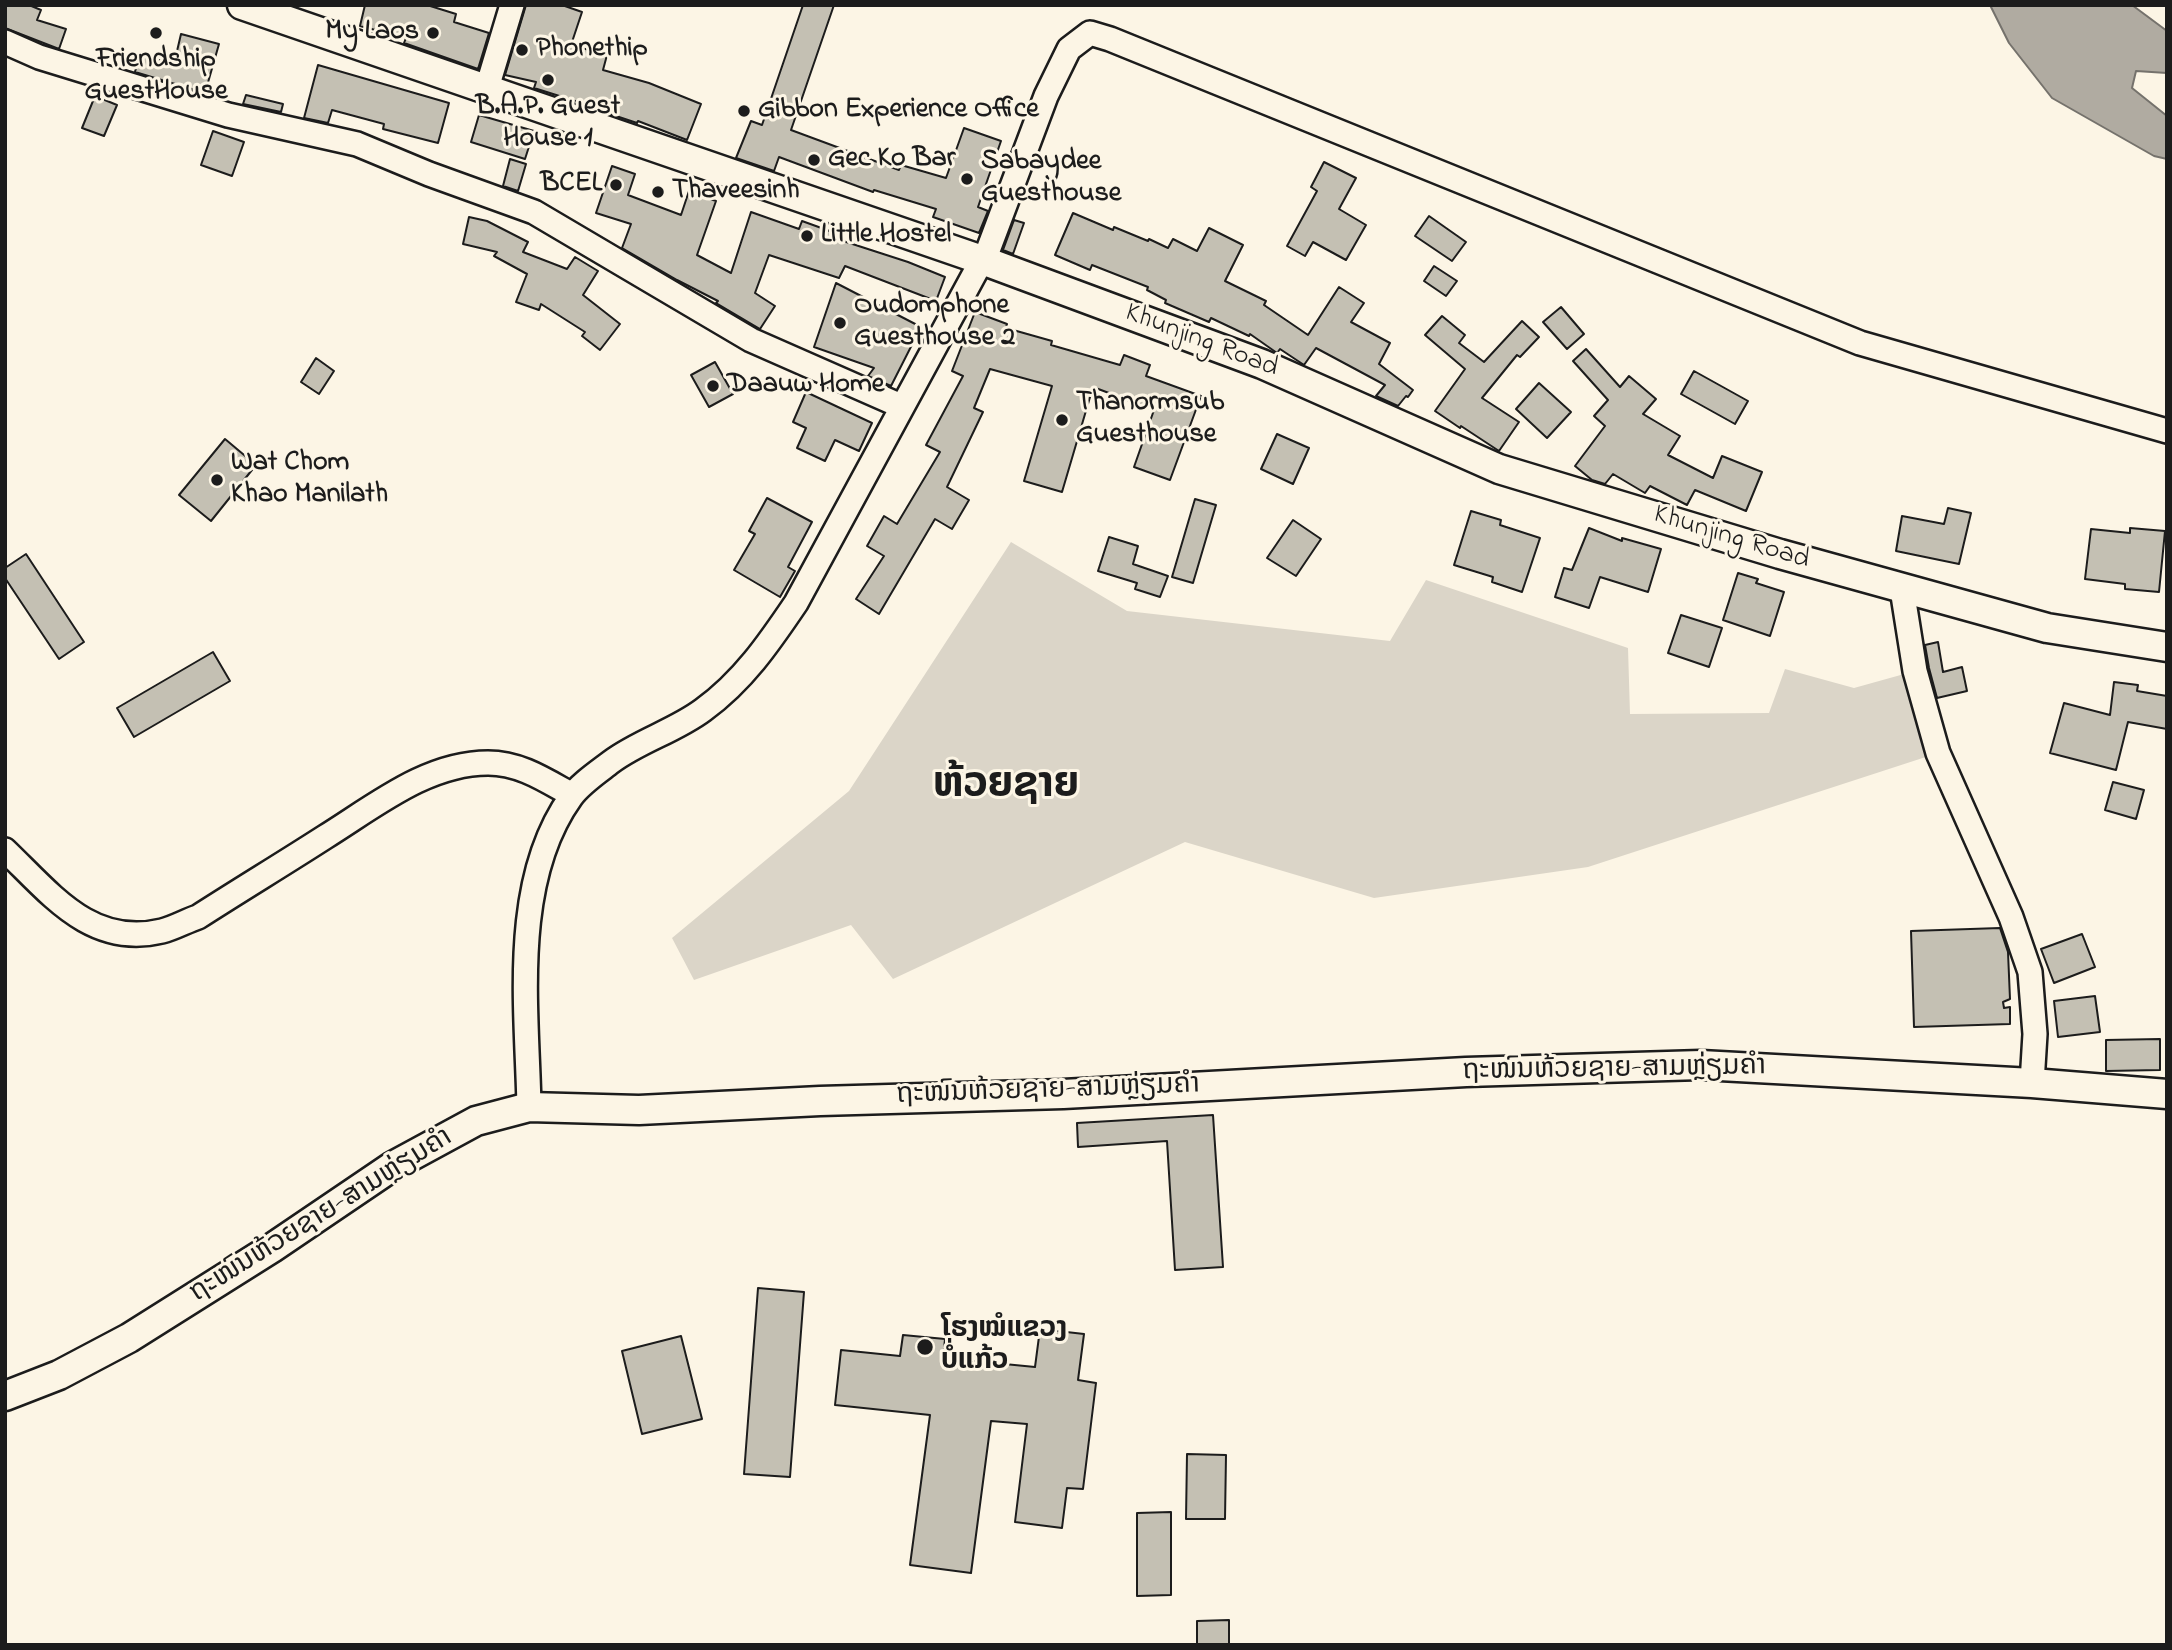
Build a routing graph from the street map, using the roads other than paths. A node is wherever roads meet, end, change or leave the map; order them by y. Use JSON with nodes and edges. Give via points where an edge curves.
{"nodes":[{"id":1,"x":242,"y":5,"type":"edge"},
{"id":2,"x":512,"y":5,"type":"edge"},
{"id":3,"x":5,"y":42,"type":"edge"},
{"id":4,"x":487,"y":88,"type":"junction"},
{"id":5,"x":983,"y":261,"type":"junction"},
{"id":6,"x":901,"y":406,"type":"junction"},
{"id":7,"x":2167,"y":431,"type":"edge"},
{"id":8,"x":1902,"y":589,"type":"junction"},
{"id":9,"x":2167,"y":647,"type":"edge"},
{"id":10,"x":572,"y":795,"type":"junction"},
{"id":11,"x":5,"y":850,"type":"edge"},
{"id":12,"x":2032,"y":1083,"type":"junction"},
{"id":13,"x":2167,"y":1094,"type":"edge"},
{"id":14,"x":529,"y":1107,"type":"junction"},
{"id":15,"x":5,"y":1396,"type":"edge"}],
"edges":[{"from":1,"to":4,"type":"main road","name":"Khunjing Road"},
{"from":2,"to":4,"type":"street"},
{"from":3,"to":6,"type":"street","via":[[39,57],[228,115],[357,144],[534,212],[751,340]]},
{"from":4,"to":5,"type":"main road","name":"Khunjing Road"},
{"from":5,"to":6,"type":"street"},
{"from":5,"to":7,"type":"street","via":[[1046,96],[1069,49],[1090,33],[1860,343]]},
{"from":5,"to":8,"type":"main road","name":"Khunjing Road","via":[[1262,364],[1499,469]]},
{"from":6,"to":10,"type":"street","via":[[796,603],[740,680],[702,712],[612,761]]},
{"from":8,"to":9,"type":"main road","name":"Khunjing Road","via":[[2047,628]]},
{"from":8,"to":12,"type":"street","via":[[1915,671],[1938,752],[2031,972]]},
{"from":10,"to":11,"type":"street","via":[[509,765],[453,767],[411,783],[198,916],[163,931],[133,935],[85,922]]},
{"from":10,"to":14,"type":"street","via":[[553,827],[538,869],[526,942]]},
{"from":12,"to":13,"type":"main road","name":"ຖະໜົນຫ້ວຍຊາຍ-ສາມຫຼ່ຽມຄຳ"},
{"from":12,"to":14,"type":"main road","name":"ຖະໜົນຫ້ວຍຊາຍ-ສາມຫຼ່ຽມຄຳ","via":[[1700,1065],[639,1110]]},
{"from":14,"to":15,"type":"main road","name":"ຖະໜົນຫ້ວຍຊາຍ-ສາມຫຼ່ຽມຄຳ","via":[[476,1121],[393,1166],[130,1338],[60,1375]]}]}
